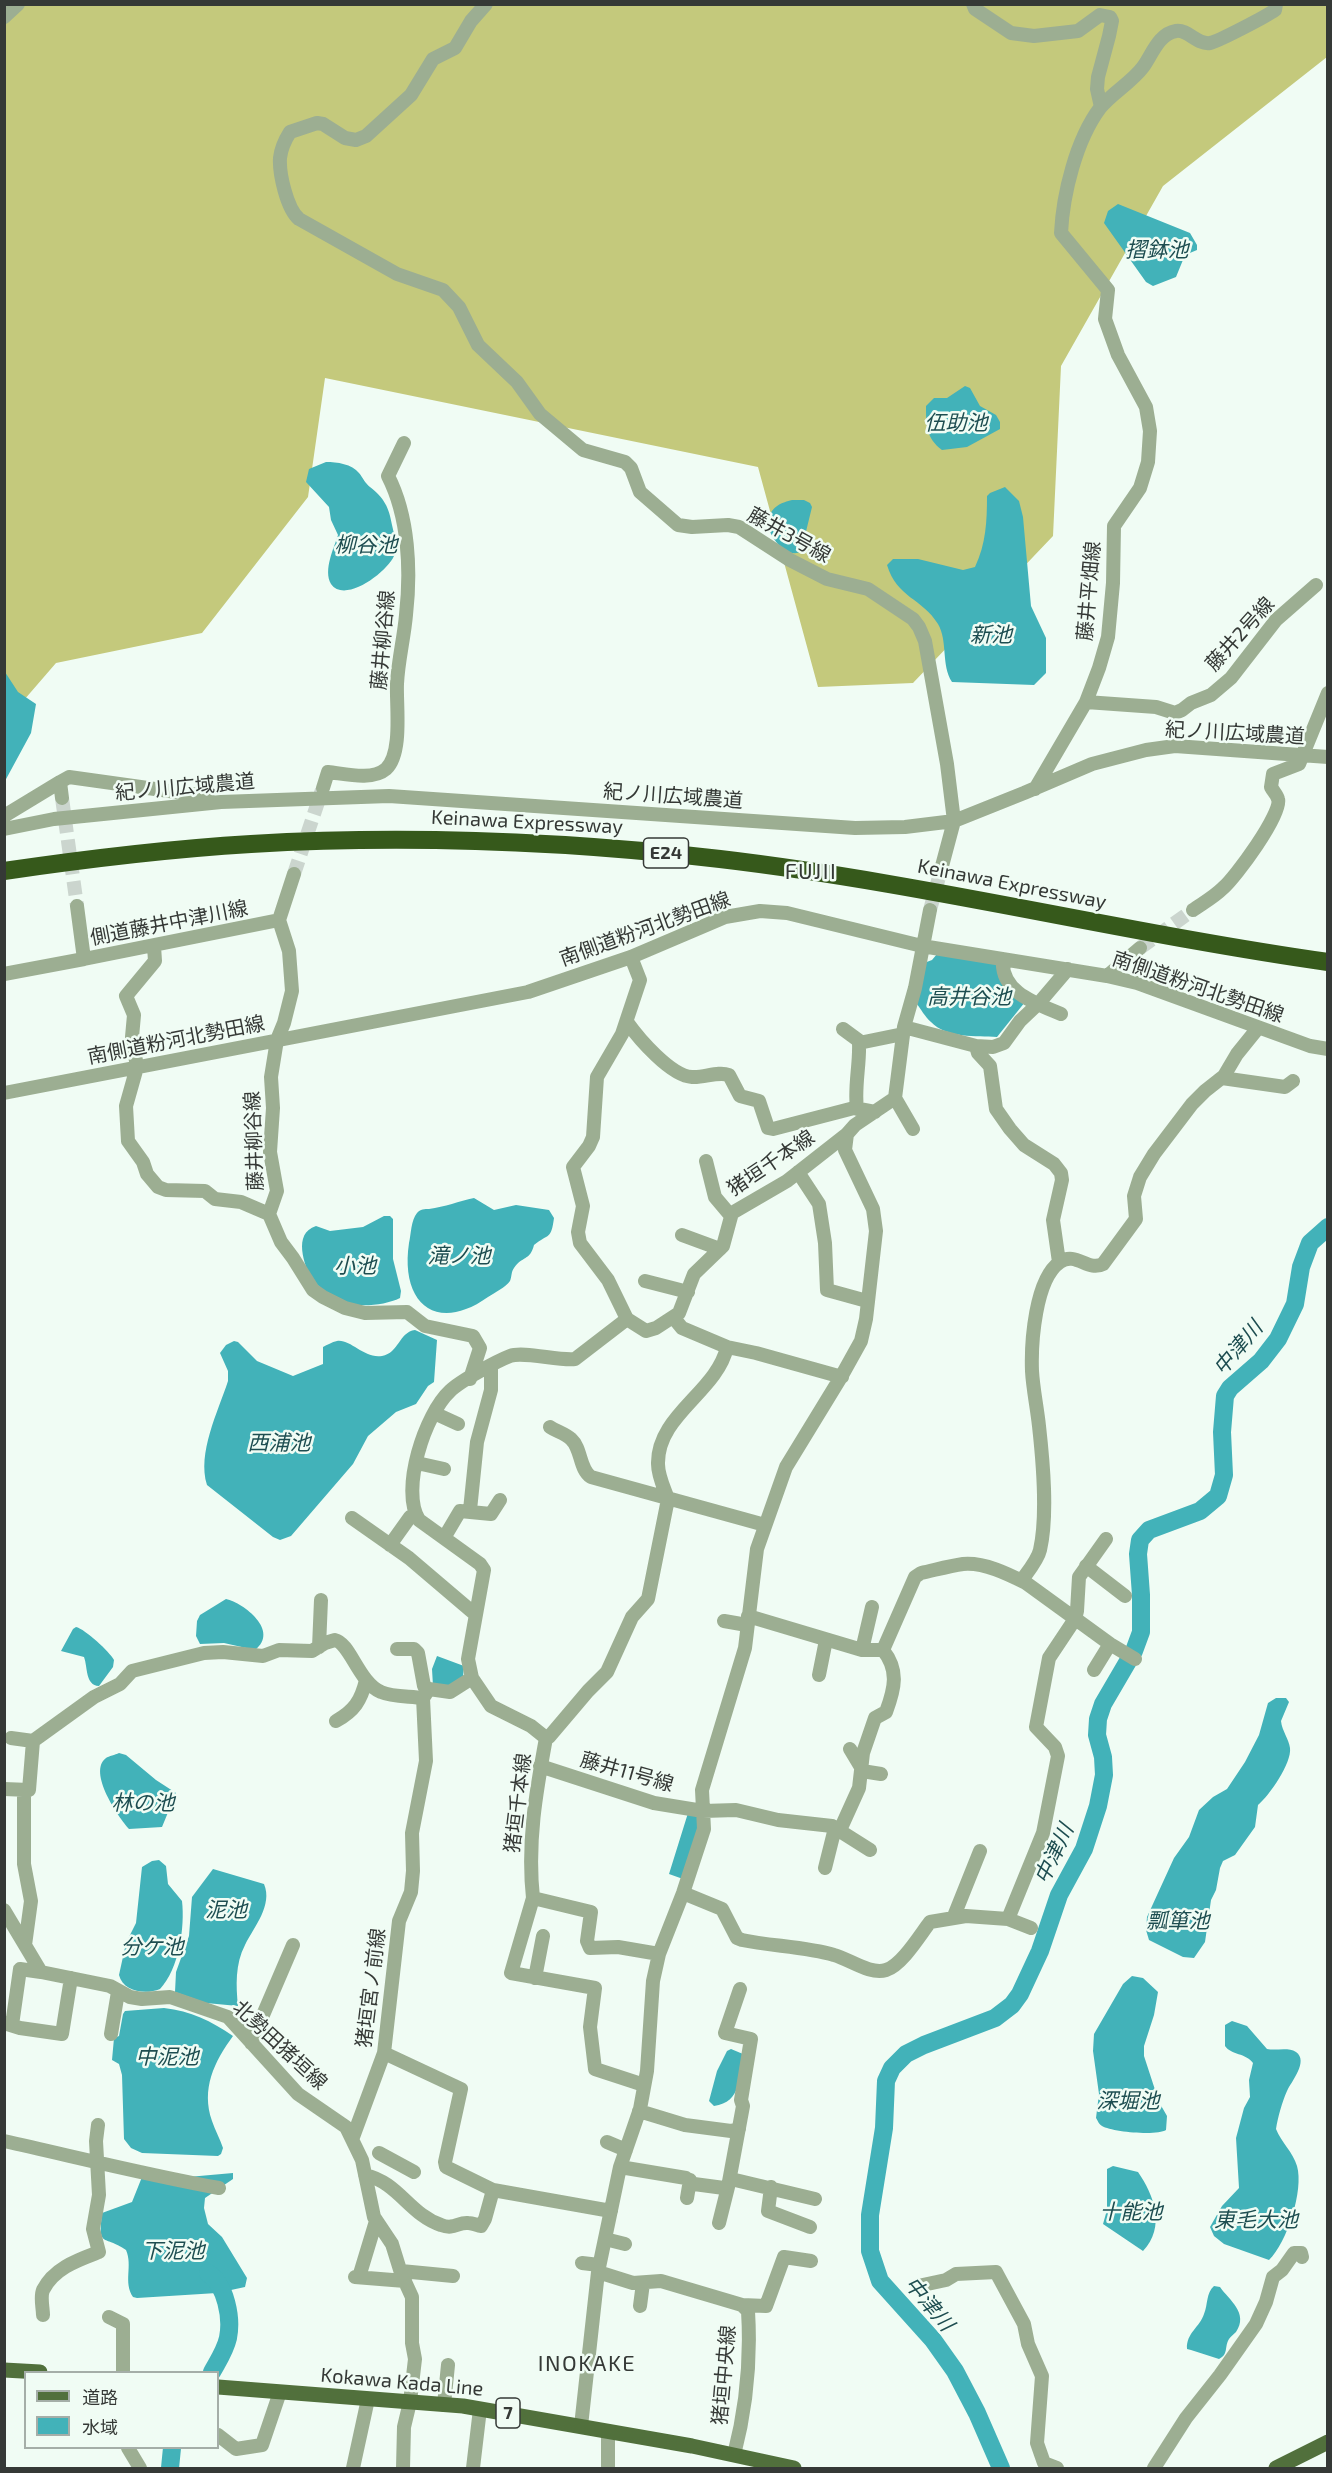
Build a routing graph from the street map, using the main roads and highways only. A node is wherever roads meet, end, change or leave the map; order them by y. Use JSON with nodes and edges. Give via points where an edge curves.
{"nodes":[{"id":1,"x":4,"y":871,"type":"edge"},
{"id":2,"x":1324,"y":962,"type":"edge"},
{"id":3,"x":4,"y":2370,"type":"edge"},
{"id":4,"x":24,"y":2372,"type":"edge"},
{"id":5,"x":219,"y":2387,"type":"edge"},
{"id":6,"x":1328,"y":2442,"type":"edge"},
{"id":7,"x":743,"y":2461,"type":"edge"},
{"id":8,"x":771,"y":2466,"type":"edge"},
{"id":9,"x":794,"y":2469,"type":"edge"},
{"id":10,"x":1276,"y":2469,"type":"edge"}],
"edges":[{"from":1,"to":2,"type":"highway","name":"Keinawa Expressway","number":"E24","via":[[161,851],[332,841],[435,840],[626,849],[915,887]]},
{"from":3,"to":4,"type":"main road"},
{"from":5,"to":7,"type":"main road","name":"Kokawa Kada Line","number":"7","via":[[480,2409],[608,2431]]},
{"from":6,"to":10,"type":"main road"},
{"from":7,"to":8,"type":"main road","name":"Kokawa Kada Line","number":"7"},
{"from":8,"to":9,"type":"main road","name":"Kokawa Kada Line","number":"7"}]}
